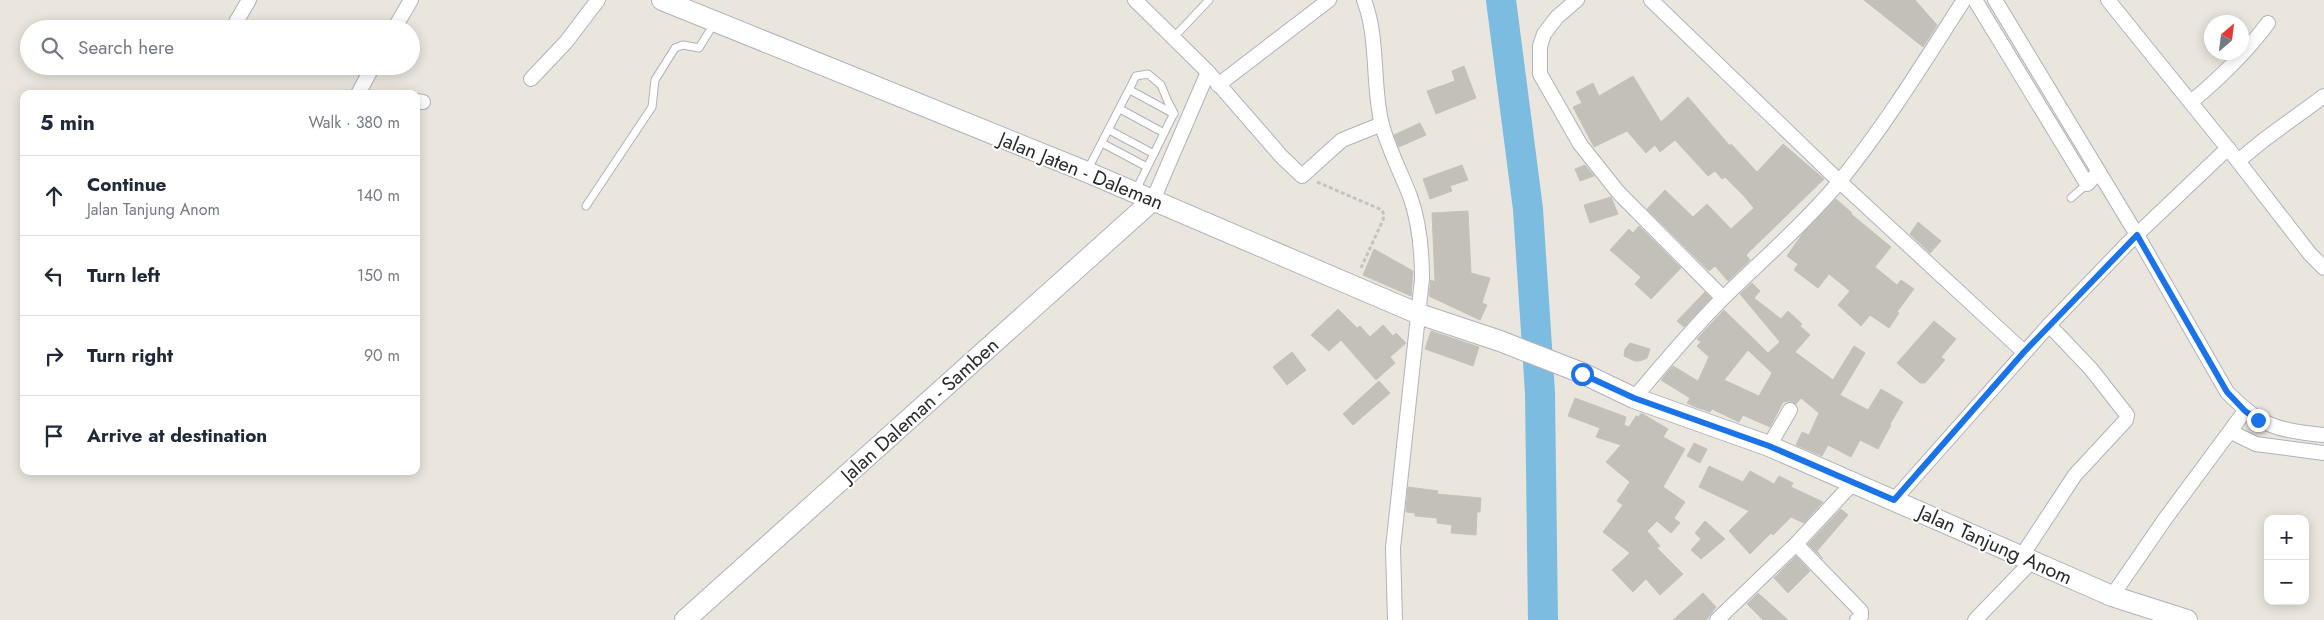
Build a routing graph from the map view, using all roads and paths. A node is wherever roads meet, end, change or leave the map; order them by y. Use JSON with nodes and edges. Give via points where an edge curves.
{"nodes":[{"id":1,"x":249,"y":0,"type":"edge"},
{"id":2,"x":411,"y":0,"type":"edge"},
{"id":3,"x":598,"y":0,"type":"edge"},
{"id":4,"x":662,"y":0,"type":"edge"},
{"id":5,"x":1135,"y":0,"type":"edge"},
{"id":6,"x":1210,"y":0,"type":"edge"},
{"id":7,"x":1329,"y":0,"type":"edge"},
{"id":8,"x":1364,"y":0,"type":"edge"},
{"id":9,"x":1577,"y":0,"type":"edge"},
{"id":10,"x":1651,"y":0,"type":"edge"},
{"id":11,"x":1964,"y":0,"type":"edge"},
{"id":12,"x":1975,"y":0,"type":"edge"},
{"id":13,"x":1995,"y":0,"type":"edge"},
{"id":14,"x":2108,"y":0,"type":"edge"},
{"id":15,"x":237,"y":20,"type":"edge"},
{"id":16,"x":399,"y":20,"type":"edge"},
{"id":17,"x":715,"y":22,"type":"junction"},
{"id":18,"x":2268,"y":23,"type":"dead end"},
{"id":19,"x":1174,"y":37,"type":"junction"},
{"id":20,"x":1208,"y":72,"type":"junction"},
{"id":21,"x":368,"y":75,"type":"edge"},
{"id":22,"x":531,"y":79,"type":"dead end"},
{"id":23,"x":1218,"y":85,"type":"junction"},
{"id":24,"x":360,"y":90,"type":"edge"},
{"id":25,"x":1130,"y":90,"type":"junction"},
{"id":26,"x":2324,"y":96,"type":"edge"},
{"id":27,"x":2045,"y":99,"type":"junction"},
{"id":28,"x":2191,"y":102,"type":"junction"},
{"id":29,"x":1120,"y":109,"type":"junction"},
{"id":30,"x":1174,"y":114,"type":"junction"},
{"id":31,"x":1382,"y":124,"type":"junction"},
{"id":32,"x":1109,"y":130,"type":"junction"},
{"id":33,"x":1164,"y":133,"type":"junction"},
{"id":34,"x":1102,"y":143,"type":"junction"},
{"id":35,"x":2228,"y":148,"type":"junction"},
{"id":36,"x":1154,"y":154,"type":"junction"},
{"id":37,"x":2238,"y":161,"type":"junction"},
{"id":38,"x":1147,"y":167,"type":"junction"},
{"id":39,"x":1087,"y":172,"type":"junction"},
{"id":40,"x":1302,"y":176,"type":"junction"},
{"id":41,"x":2093,"y":178,"type":"junction"},
{"id":42,"x":1839,"y":182,"type":"junction"},
{"id":43,"x":1134,"y":193,"type":"junction"},
{"id":44,"x":2071,"y":198,"type":"dead end"},
{"id":45,"x":1153,"y":200,"type":"junction"},
{"id":46,"x":586,"y":206,"type":"dead end"},
{"id":47,"x":2133,"y":239,"type":"junction"},
{"id":48,"x":2324,"y":268,"type":"edge"},
{"id":49,"x":1353,"y":287,"type":"junction"},
{"id":50,"x":1723,"y":298,"type":"junction"},
{"id":51,"x":1419,"y":314,"type":"junction"},
{"id":52,"x":2049,"y":325,"type":"junction"},
{"id":53,"x":2024,"y":352,"type":"junction"},
{"id":54,"x":1582,"y":374,"type":"joint"},
{"id":55,"x":1634,"y":398,"type":"junction"},
{"id":56,"x":1790,"y":410,"type":"dead end"},
{"id":57,"x":2243,"y":413,"type":"junction"},
{"id":58,"x":2232,"y":429,"type":"junction"},
{"id":59,"x":2324,"y":435,"type":"edge"},
{"id":60,"x":1769,"y":446,"type":"junction"},
{"id":61,"x":2324,"y":453,"type":"edge"},
{"id":62,"x":1853,"y":482,"type":"junction"},
{"id":63,"x":1894,"y":500,"type":"junction"},
{"id":64,"x":1796,"y":544,"type":"junction"},
{"id":65,"x":2026,"y":559,"type":"junction"},
{"id":66,"x":2112,"y":596,"type":"junction"},
{"id":67,"x":685,"y":620,"type":"edge"},
{"id":68,"x":1395,"y":620,"type":"edge"},
{"id":69,"x":1717,"y":620,"type":"edge"},
{"id":70,"x":1857,"y":620,"type":"edge"},
{"id":71,"x":1975,"y":620,"type":"edge"},
{"id":72,"x":2187,"y":620,"type":"edge"}],
"edges":[{"from":1,"to":15,"type":"street"},
{"from":2,"to":16,"type":"street"},
{"from":3,"to":22,"type":"street","via":[[566,42]]},
{"from":4,"to":17,"type":"main road","name":"Jalan Jaten - Daleman"},
{"from":5,"to":19,"type":"street"},
{"from":6,"to":19,"type":"lane"},
{"from":7,"to":23,"type":"street"},
{"from":8,"to":31,"type":"street","via":[[1372,33]]},
{"from":9,"to":50,"type":"street","via":[[1544,34],[1540,46],[1540,74],[1580,144],[1618,192]]},
{"from":10,"to":42,"type":"street"},
{"from":11,"to":42,"type":"street","via":[[1889,116]]},
{"from":12,"to":27,"type":"street"},
{"from":13,"to":27,"type":"street"},
{"from":14,"to":28,"type":"street"},
{"from":17,"to":39,"type":"main road","name":"Jalan Jaten - Daleman"},
{"from":17,"to":46,"type":"lane","via":[[699,48],[683,45],[675,48],[655,80],[652,107]]},
{"from":18,"to":28,"type":"street","via":[[2224,75]]},
{"from":19,"to":20,"type":"street"},
{"from":20,"to":23,"type":"street"},
{"from":20,"to":45,"type":"street"},
{"from":21,"to":24,"type":"street"},
{"from":23,"to":40,"type":"street"},
{"from":25,"to":29,"type":"lane"},
{"from":25,"to":30,"type":"lane"},
{"from":25,"to":30,"type":"lane","via":[[1136,76],[1148,74],[1161,84]]},
{"from":26,"to":37,"type":"street"},
{"from":27,"to":41,"type":"street"},
{"from":28,"to":35,"type":"street"},
{"from":29,"to":32,"type":"lane"},
{"from":29,"to":33,"type":"lane"},
{"from":30,"to":33,"type":"lane"},
{"from":31,"to":40,"type":"street","via":[[1342,140]]},
{"from":31,"to":51,"type":"street","via":[[1410,195],[1419,230],[1422,279]]},
{"from":32,"to":34,"type":"lane"},
{"from":32,"to":36,"type":"lane"},
{"from":33,"to":36,"type":"lane"},
{"from":34,"to":38,"type":"lane"},
{"from":34,"to":39,"type":"lane"},
{"from":35,"to":37,"type":"street"},
{"from":35,"to":47,"type":"street"},
{"from":36,"to":38,"type":"lane"},
{"from":37,"to":48,"type":"street"},
{"from":38,"to":43,"type":"lane"},
{"from":39,"to":43,"type":"main road","name":"Jalan Jaten - Daleman"},
{"from":40,"to":49,"type":"path","via":[[1382,210],[1383,220]]},
{"from":41,"to":44,"type":"lane"},
{"from":41,"to":47,"type":"street"},
{"from":42,"to":50,"type":"street","via":[[1787,238]]},
{"from":42,"to":53,"type":"street"},
{"from":43,"to":45,"type":"main road","name":"Jalan Jaten - Daleman"},
{"from":45,"to":49,"type":"main road","name":"Jalan Jaten - Daleman"},
{"from":45,"to":67,"type":"main road","name":"Jalan Daleman - Samben"},
{"from":47,"to":52,"type":"street"},
{"from":47,"to":57,"type":"street"},
{"from":49,"to":51,"type":"main road","name":"Jalan Jaten - Daleman"},
{"from":50,"to":55,"type":"street"},
{"from":51,"to":54,"type":"main road","name":"Jalan Jaten - Daleman","via":[[1500,341]]},
{"from":51,"to":68,"type":"street","via":[[1393,548]]},
{"from":52,"to":53,"type":"street"},
{"from":52,"to":65,"type":"street","via":[[2127,415],[2126,420],[2075,475]]},
{"from":53,"to":63,"type":"street"},
{"from":54,"to":55,"type":"main road","name":"Jalan Tanjung Anom"},
{"from":55,"to":60,"type":"main road","name":"Jalan Tanjung Anom"},
{"from":56,"to":60,"type":"street"},
{"from":57,"to":58,"type":"street"},
{"from":57,"to":59,"type":"street","via":[[2291,432]]},
{"from":58,"to":61,"type":"street","via":[[2256,444]]},
{"from":58,"to":66,"type":"street"},
{"from":60,"to":62,"type":"main road","name":"Jalan Tanjung Anom"},
{"from":62,"to":63,"type":"main road","name":"Jalan Tanjung Anom"},
{"from":62,"to":64,"type":"street"},
{"from":63,"to":65,"type":"main road","name":"Jalan Tanjung Anom"},
{"from":64,"to":69,"type":"street"},
{"from":64,"to":70,"type":"street","via":[[1861,611]]},
{"from":65,"to":66,"type":"main road","name":"Jalan Tanjung Anom"},
{"from":65,"to":71,"type":"street"},
{"from":66,"to":72,"type":"main road","name":"Jalan Tanjung Anom"}]}
